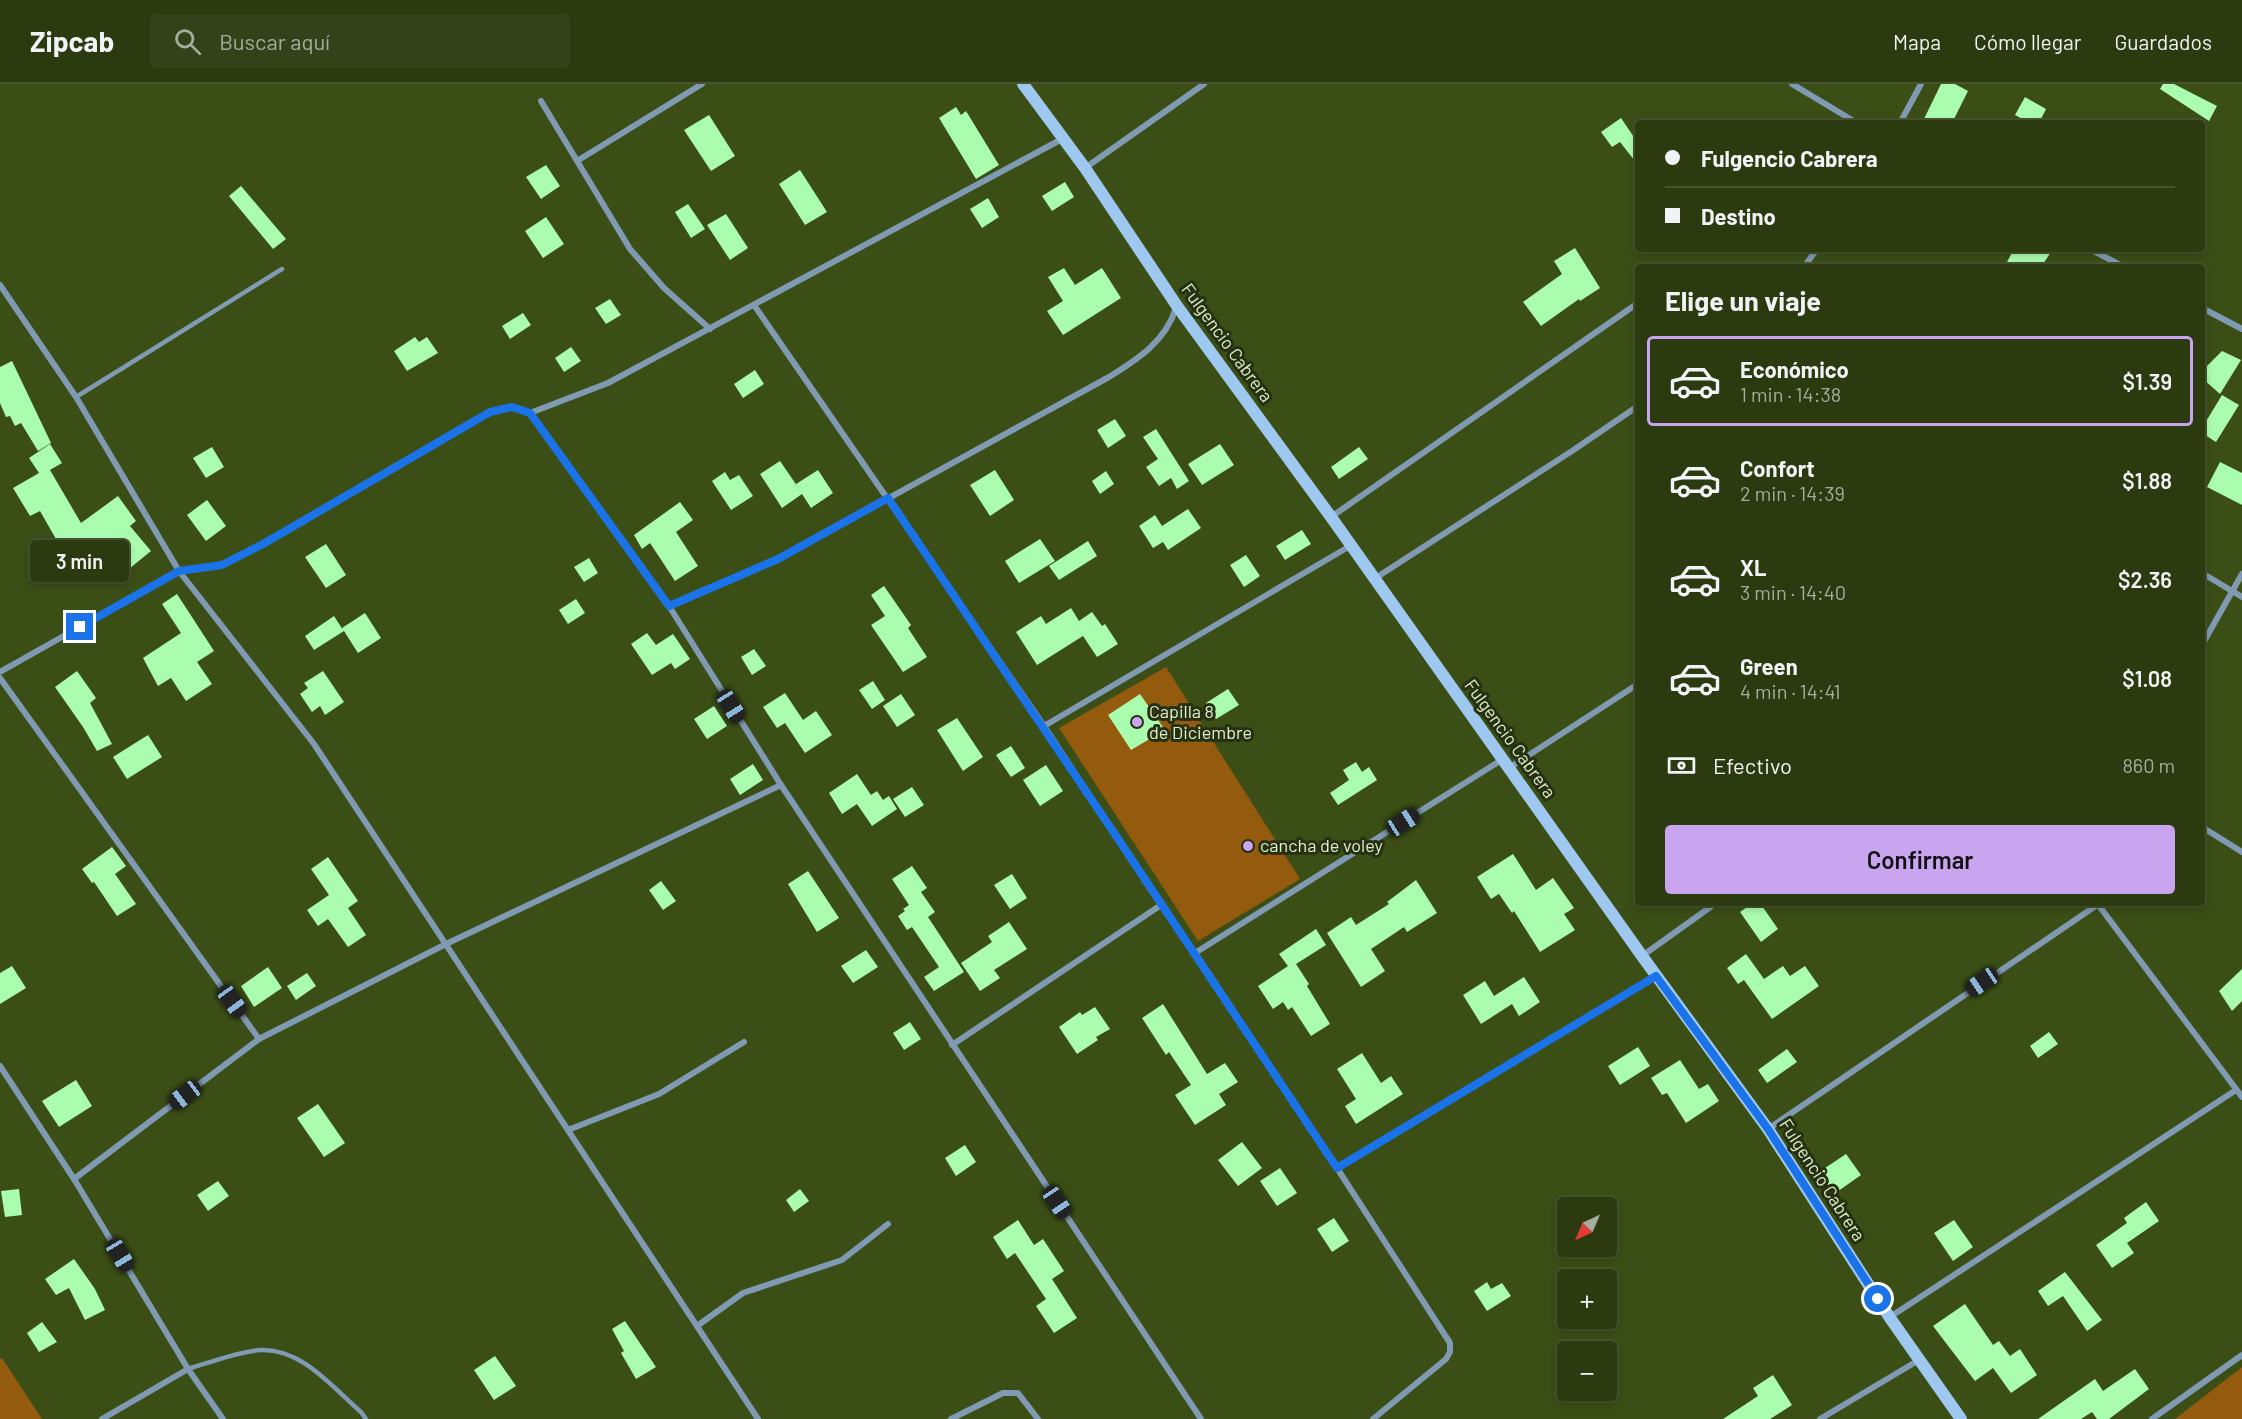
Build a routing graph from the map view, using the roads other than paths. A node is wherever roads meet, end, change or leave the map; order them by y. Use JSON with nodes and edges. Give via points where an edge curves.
{"nodes":[{"id":1,"x":702,"y":84,"type":"edge"},
{"id":2,"x":1023,"y":84,"type":"edge"},
{"id":3,"x":1204,"y":84,"type":"edge"},
{"id":4,"x":1792,"y":84,"type":"edge"},
{"id":5,"x":1921,"y":84,"type":"edge"},
{"id":6,"x":542,"y":101,"type":"dead end"},
{"id":7,"x":1852,"y":120,"type":"edge"},
{"id":8,"x":1902,"y":120,"type":"edge"},
{"id":9,"x":1062,"y":139,"type":"junction"},
{"id":10,"x":577,"y":161,"type":"junction"},
{"id":11,"x":1085,"y":168,"type":"junction"},
{"id":12,"x":2096,"y":252,"type":"edge"},
{"id":13,"x":2118,"y":264,"type":"edge"},
{"id":14,"x":282,"y":269,"type":"dead end"},
{"id":15,"x":0,"y":285,"type":"edge"},
{"id":16,"x":754,"y":305,"type":"junction"},
{"id":17,"x":1635,"y":305,"type":"edge"},
{"id":18,"x":1177,"y":306,"type":"junction"},
{"id":19,"x":2205,"y":310,"type":"edge"},
{"id":20,"x":710,"y":329,"type":"junction"},
{"id":21,"x":2242,"y":329,"type":"edge"},
{"id":22,"x":76,"y":397,"type":"junction"},
{"id":23,"x":1635,"y":408,"type":"edge"},
{"id":24,"x":530,"y":413,"type":"junction"},
{"id":25,"x":888,"y":498,"type":"junction"},
{"id":26,"x":1330,"y":517,"type":"junction"},
{"id":27,"x":1350,"y":546,"type":"junction"},
{"id":28,"x":179,"y":571,"type":"junction"},
{"id":29,"x":2242,"y":574,"type":"edge"},
{"id":30,"x":2205,"y":575,"type":"edge"},
{"id":31,"x":1373,"y":579,"type":"junction"},
{"id":32,"x":2232,"y":591,"type":"junction"},
{"id":33,"x":2242,"y":597,"type":"edge"},
{"id":34,"x":669,"y":606,"type":"junction"},
{"id":35,"x":2205,"y":640,"type":"edge"},
{"id":36,"x":0,"y":672,"type":"edge"},
{"id":37,"x":0,"y":678,"type":"edge"},
{"id":38,"x":1635,"y":686,"type":"edge"},
{"id":39,"x":1044,"y":726,"type":"junction"},
{"id":40,"x":1506,"y":764,"type":"junction"},
{"id":41,"x":781,"y":785,"type":"junction"},
{"id":42,"x":2205,"y":829,"type":"edge"},
{"id":43,"x":2242,"y":852,"type":"edge"},
{"id":44,"x":1161,"y":905,"type":"junction"},
{"id":45,"x":1712,"y":906,"type":"edge"},
{"id":46,"x":2094,"y":906,"type":"edge"},
{"id":47,"x":2098,"y":906,"type":"edge"},
{"id":48,"x":446,"y":944,"type":"junction"},
{"id":49,"x":1195,"y":952,"type":"junction"},
{"id":50,"x":1641,"y":956,"type":"junction"},
{"id":51,"x":1656,"y":976,"type":"junction"},
{"id":52,"x":259,"y":1039,"type":"junction"},
{"id":53,"x":744,"y":1042,"type":"dead end"},
{"id":54,"x":952,"y":1045,"type":"junction"},
{"id":55,"x":0,"y":1066,"type":"edge"},
{"id":56,"x":2236,"y":1090,"type":"junction"},
{"id":57,"x":2242,"y":1097,"type":"edge"},
{"id":58,"x":1768,"y":1129,"type":"junction"},
{"id":59,"x":568,"y":1130,"type":"junction"},
{"id":60,"x":1337,"y":1168,"type":"junction"},
{"id":61,"x":74,"y":1179,"type":"junction"},
{"id":62,"x":888,"y":1224,"type":"dead end"},
{"id":63,"x":1890,"y":1318,"type":"junction"},
{"id":64,"x":697,"y":1326,"type":"junction"},
{"id":65,"x":2242,"y":1355,"type":"edge"},
{"id":66,"x":1919,"y":1360,"type":"junction"},
{"id":67,"x":188,"y":1369,"type":"junction"},
{"id":68,"x":102,"y":1419,"type":"edge"},
{"id":69,"x":223,"y":1419,"type":"edge"},
{"id":70,"x":366,"y":1419,"type":"edge"},
{"id":71,"x":758,"y":1419,"type":"edge"},
{"id":72,"x":951,"y":1419,"type":"edge"},
{"id":73,"x":1038,"y":1419,"type":"edge"},
{"id":74,"x":1201,"y":1419,"type":"edge"},
{"id":75,"x":1373,"y":1419,"type":"edge"},
{"id":76,"x":1820,"y":1419,"type":"edge"},
{"id":77,"x":1961,"y":1419,"type":"edge"},
{"id":78,"x":2152,"y":1419,"type":"edge"}],
"edges":[{"from":1,"to":10,"type":"street"},
{"from":2,"to":9,"type":"main road","name":"Fulgencio Cabrera"},
{"from":3,"to":11,"type":"street"},
{"from":4,"to":7,"type":"street"},
{"from":5,"to":8,"type":"street"},
{"from":6,"to":10,"type":"street"},
{"from":9,"to":11,"type":"main road","name":"Fulgencio Cabrera"},
{"from":9,"to":16,"type":"street"},
{"from":10,"to":20,"type":"street","via":[[630,249],[664,288]]},
{"from":11,"to":18,"type":"main road","name":"Fulgencio Cabrera"},
{"from":12,"to":13,"type":"street"},
{"from":14,"to":22,"type":"lane"},
{"from":15,"to":22,"type":"street"},
{"from":16,"to":20,"type":"street"},
{"from":16,"to":25,"type":"street"},
{"from":17,"to":26,"type":"street"},
{"from":18,"to":25,"type":"street","via":[[1164,333],[1143,355],[1048,413]]},
{"from":18,"to":26,"type":"main road","name":"Fulgencio Cabrera"},
{"from":19,"to":21,"type":"street"},
{"from":20,"to":24,"type":"street","via":[[608,383]]},
{"from":22,"to":28,"type":"street"},
{"from":23,"to":31,"type":"street"},
{"from":24,"to":28,"type":"street","via":[[512,407],[490,412],[222,565]]},
{"from":24,"to":34,"type":"street"},
{"from":25,"to":34,"type":"street","via":[[778,559]]},
{"from":25,"to":39,"type":"street"},
{"from":26,"to":27,"type":"main road","name":"Fulgencio Cabrera"},
{"from":27,"to":31,"type":"main road","name":"Fulgencio Cabrera"},
{"from":27,"to":39,"type":"street"},
{"from":28,"to":36,"type":"street"},
{"from":28,"to":48,"type":"street","via":[[314,744]]},
{"from":29,"to":32,"type":"street"},
{"from":30,"to":32,"type":"street"},
{"from":31,"to":40,"type":"main road","name":"Fulgencio Cabrera"},
{"from":32,"to":33,"type":"street"},
{"from":32,"to":35,"type":"street"},
{"from":34,"to":41,"type":"street"},
{"from":37,"to":52,"type":"street"},
{"from":38,"to":40,"type":"street"},
{"from":39,"to":44,"type":"street"},
{"from":40,"to":49,"type":"street"},
{"from":40,"to":50,"type":"main road","name":"Fulgencio Cabrera"},
{"from":41,"to":48,"type":"street"},
{"from":41,"to":54,"type":"street"},
{"from":42,"to":43,"type":"street"},
{"from":44,"to":49,"type":"street"},
{"from":44,"to":54,"type":"street"},
{"from":45,"to":50,"type":"street"},
{"from":46,"to":58,"type":"street"},
{"from":47,"to":56,"type":"street"},
{"from":48,"to":52,"type":"street"},
{"from":48,"to":59,"type":"street"},
{"from":49,"to":60,"type":"street"},
{"from":50,"to":51,"type":"main road","name":"Fulgencio Cabrera"},
{"from":51,"to":58,"type":"main road","name":"Fulgencio Cabrera"},
{"from":51,"to":60,"type":"street"},
{"from":52,"to":61,"type":"street"},
{"from":53,"to":59,"type":"street","via":[[659,1094]]},
{"from":54,"to":74,"type":"street"},
{"from":55,"to":61,"type":"street"},
{"from":56,"to":57,"type":"street"},
{"from":56,"to":63,"type":"street"},
{"from":58,"to":63,"type":"main road","name":"Fulgencio Cabrera"},
{"from":59,"to":64,"type":"street"},
{"from":60,"to":75,"type":"street","via":[[1451,1347],[1446,1359]]},
{"from":61,"to":67,"type":"street"},
{"from":62,"to":64,"type":"street","via":[[842,1260],[743,1293]]},
{"from":63,"to":66,"type":"main road","name":"Fulgencio Cabrera"},
{"from":64,"to":71,"type":"street"},
{"from":65,"to":78,"type":"street"},
{"from":66,"to":76,"type":"street"},
{"from":66,"to":77,"type":"main road","name":"Fulgencio Cabrera"},
{"from":67,"to":68,"type":"street"},
{"from":67,"to":69,"type":"street"},
{"from":67,"to":70,"type":"lane","via":[[261,1350],[289,1354],[308,1366]]},
{"from":72,"to":73,"type":"street","via":[[1003,1393],[1018,1393]]}]}
